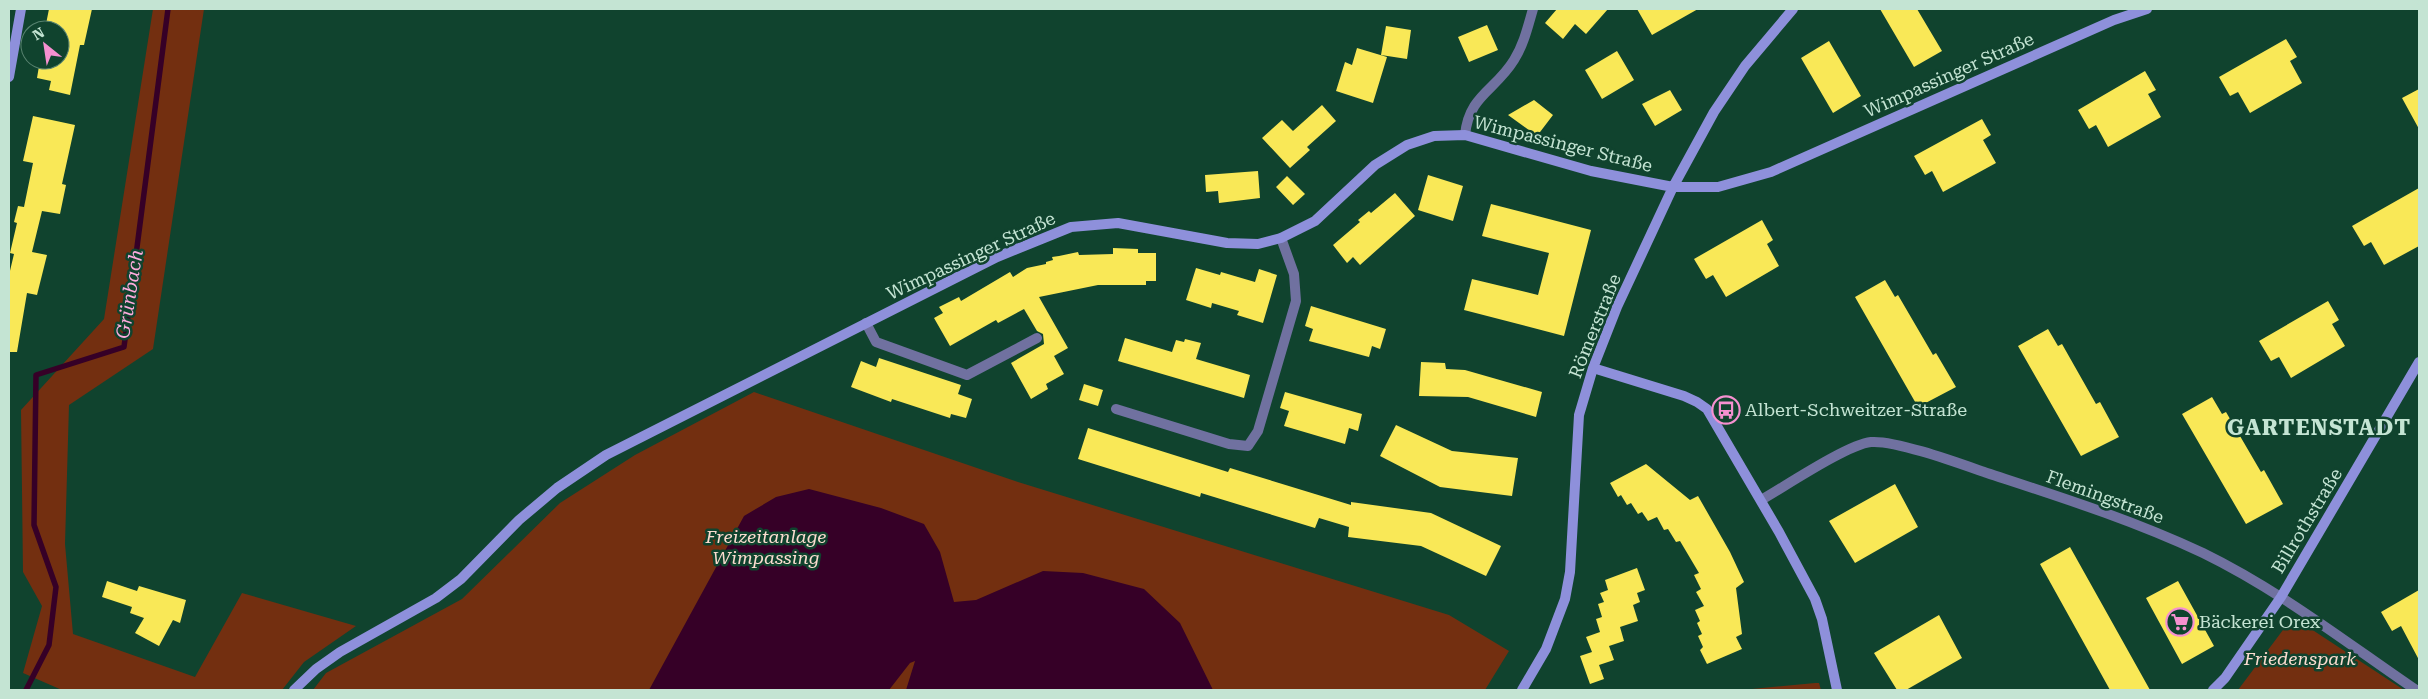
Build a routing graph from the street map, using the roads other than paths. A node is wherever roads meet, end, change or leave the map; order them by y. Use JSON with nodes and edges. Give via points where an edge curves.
{"nodes":[{"id":1,"x":21,"y":9,"type":"edge"},
{"id":2,"x":1533,"y":9,"type":"edge"},
{"id":3,"x":1792,"y":9,"type":"edge"},
{"id":4,"x":2147,"y":9,"type":"edge"},
{"id":5,"x":9,"y":77,"type":"edge"},
{"id":6,"x":1465,"y":135,"type":"junction"},
{"id":7,"x":1673,"y":187,"type":"junction"},
{"id":8,"x":1281,"y":238,"type":"junction"},
{"id":9,"x":866,"y":323,"type":"junction"},
{"id":10,"x":1037,"y":338,"type":"dead end"},
{"id":11,"x":2419,"y":362,"type":"edge"},
{"id":12,"x":1594,"y":368,"type":"junction"},
{"id":13,"x":1116,"y":409,"type":"dead end"},
{"id":14,"x":1761,"y":500,"type":"junction"},
{"id":15,"x":2281,"y":597,"type":"junction"},
{"id":16,"x":294,"y":690,"type":"edge"},
{"id":17,"x":1522,"y":690,"type":"edge"},
{"id":18,"x":1837,"y":690,"type":"edge"},
{"id":19,"x":2213,"y":690,"type":"edge"},
{"id":20,"x":2416,"y":690,"type":"edge"}],
"edges":[{"from":1,"to":5,"type":"street"},
{"from":2,"to":6,"type":"street","via":[[1515,59],[1500,80],[1470,110]]},
{"from":3,"to":7,"type":"street","name":"Römerstraße","via":[[1729,88]]},
{"from":4,"to":7,"type":"street","name":"Wimpassinger Straße","via":[[2114,20],[1771,172],[1718,188]]},
{"from":6,"to":7,"type":"street","name":"Wimpassinger Straße","via":[[1591,171]]},
{"from":6,"to":8,"type":"street","name":"Wimpassinger Straße","via":[[1434,136],[1407,145],[1375,165],[1315,222]]},
{"from":7,"to":12,"type":"street","name":"Römerstraße","via":[[1617,307]]},
{"from":8,"to":9,"type":"street","name":"Wimpassinger Straße","via":[[1258,244],[1227,243],[1118,223],[1071,227],[997,257]]},
{"from":8,"to":13,"type":"street","via":[[1294,274],[1296,301],[1258,431],[1248,446],[1228,444]]},
{"from":9,"to":10,"type":"street","via":[[876,342],[967,375]]},
{"from":9,"to":16,"type":"street","name":"Wimpassinger Straße","via":[[606,454],[519,520],[461,579],[392,624],[340,652]]},
{"from":11,"to":15,"type":"street","name":"Billrothstraße"},
{"from":12,"to":14,"type":"street","via":[[1684,396],[1707,409]]},
{"from":12,"to":17,"type":"street","name":"Römerstraße","via":[[1579,415],[1570,572],[1564,599],[1546,649]]},
{"from":14,"to":15,"type":"street","name":"Flemingstraße","via":[[1850,449],[1870,442],[1892,445],[2111,514],[2204,554]]},
{"from":14,"to":18,"type":"street","via":[[1820,613]]},
{"from":15,"to":19,"type":"street","name":"Billrothstraße","via":[[2225,678]]},
{"from":15,"to":20,"type":"street","name":"Flemingstraße"}]}
